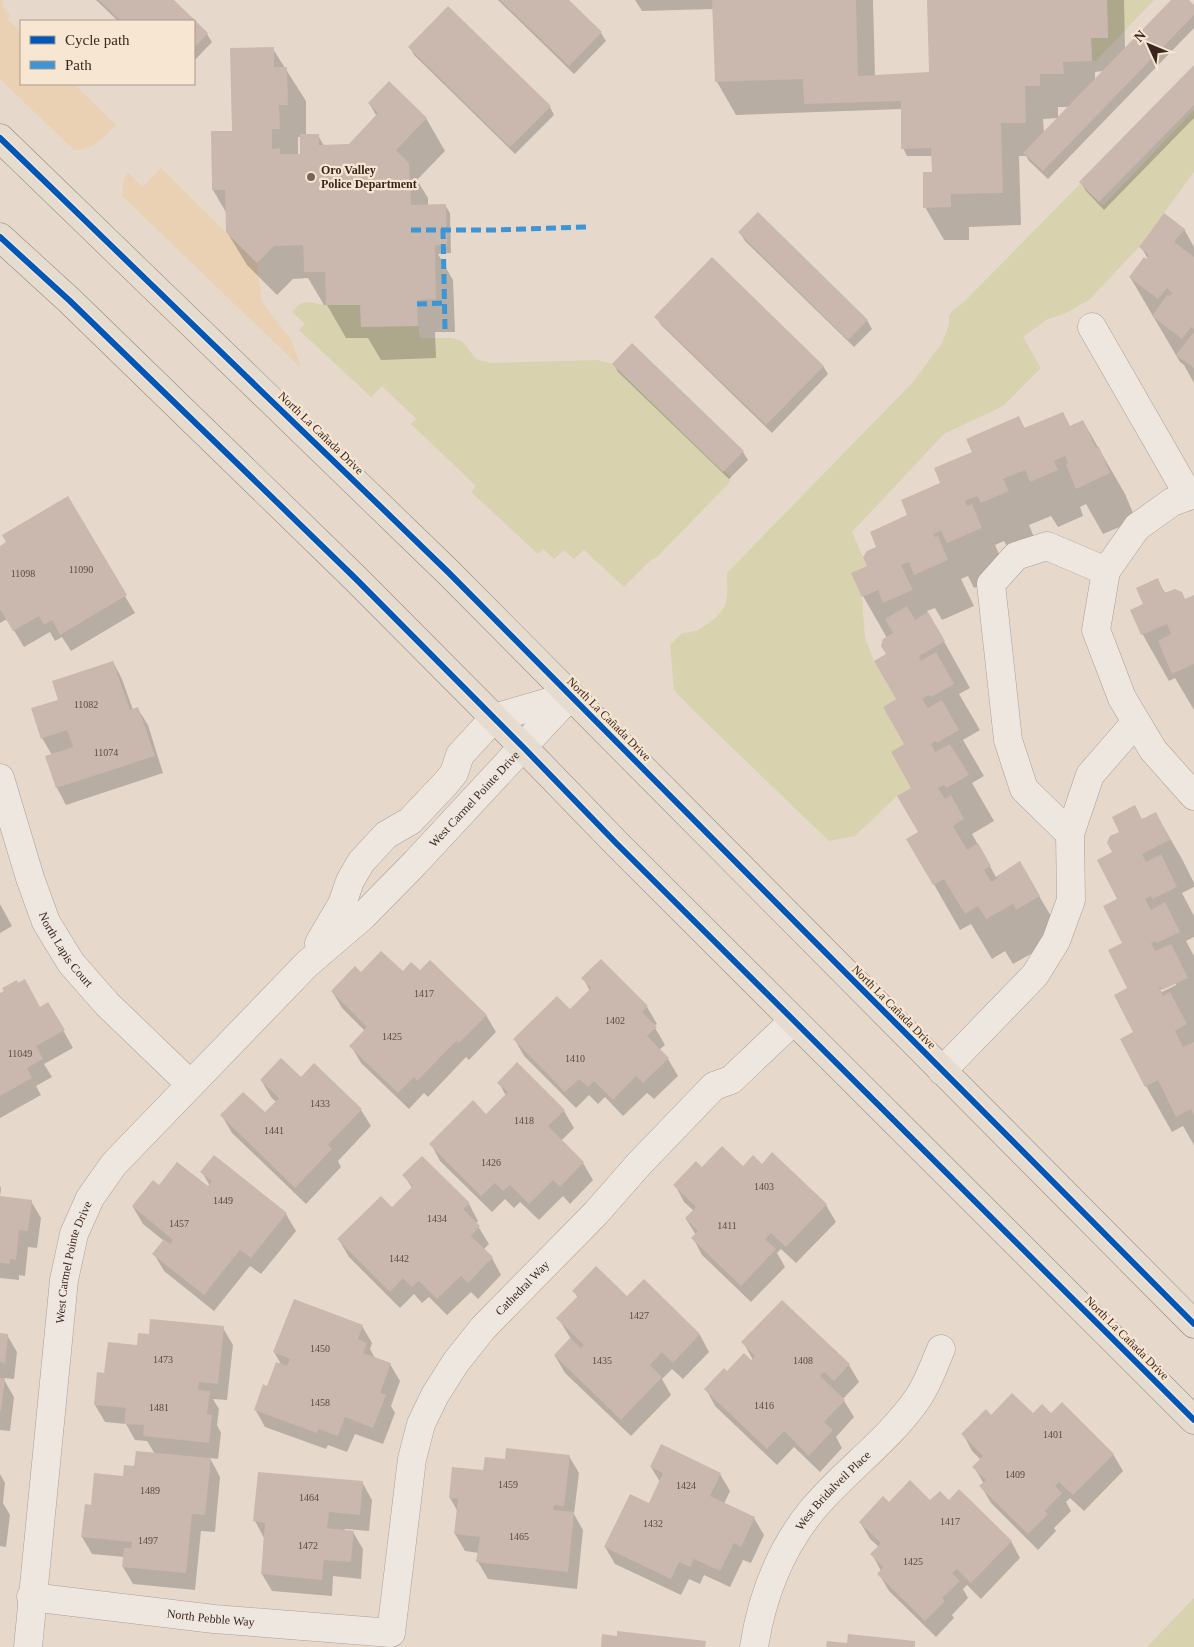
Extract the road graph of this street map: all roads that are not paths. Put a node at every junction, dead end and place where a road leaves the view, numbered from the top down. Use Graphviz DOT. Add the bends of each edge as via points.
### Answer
graph roads {
  1 [pos="0,138"];
  2 [pos="0,237"];
  3 [pos="1092,327"];
  4 [pos="1191,495"];
  5 [pos="1106,571"];
  6 [pos="570,696"];
  7 [pos="494,718"];
  8 [pos="1136,722"];
  9 [pos="524,748"];
  10 [pos="0,778"];
  11 [pos="1194,796"];
  12 [pos="1070,834"];
  13 [pos="307,964"];
  14 [pos="794,1022"];
  15 [pos="942,1071"];
  16 [pos="190,1084"];
  17 [pos="1194,1324"];
  18 [pos="941,1349"];
  19 [pos="1194,1420"];
  20 [pos="31,1598"];
  21 [pos="391,1632"];
  22 [pos="28,1647"];
  23 [pos="754,1647"];
  1 -- 6 [label="main road, North La Cañada Drive" via="442,566"];
  2 -- 7 [label="main road, North La Cañada Drive" via="320,544"];
  3 -- 4 [label="street"];
  4 -- 5 [label="street" via="1172,502 1137,527"];
  5 -- 8 [label="street" via="1096,630 1122,698"];
  5 -- 12 [label="street" via="1048,546 1016,556 991,584 1008,740 1024,789"];
  6 -- 7 [label="street"];
  6 -- 9 [label="street, West Carmel Pointe Drive"];
  6 -- 15 [label="main road, North La Cañada Drive"];
  7 -- 9 [label="main road, North La Cañada Drive"];
  7 -- 13 [label="street, West Carmel Pointe Drive" via="460,756 446,783 410,821 386,834 361,862 332,923"];
  8 -- 11 [label="street" via="1153,750"];
  8 -- 12 [label="street" via="1090,775"];
  9 -- 13 [label="street, West Carmel Pointe Drive" via="363,916"];
  9 -- 14 [label="main road, North La Cañada Drive"];
  10 -- 16 [label="street, North Lapis Court" via="46,922 71,963 107,1004"];
  12 -- 15 [label="street" via="1071,900 1056,941 1035,975"];
  13 -- 16 [label="street, West Carmel Pointe Drive"];
  14 -- 19 [label="main road, North La Cañada Drive"];
  14 -- 21 [label="street, Cathedral Way" via="731,1080 714,1086 483,1328 456,1362 435,1394 421,1424 412,1459"];
  15 -- 17 [label="main road, North La Cañada Drive"];
  16 -- 20 [label="street, West Carmel Pointe Drive" via="114,1164 90,1198 74,1234 64,1280"];
  18 -- 23 [label="street, West Bridalveil Place" via="918,1397 887,1436 814,1508 787,1547 771,1578"];
  20 -- 21 [label="street, North Pebble Way" via="214,1620"];
  20 -- 22 [label="street, West Carmel Pointe Drive"];
}
